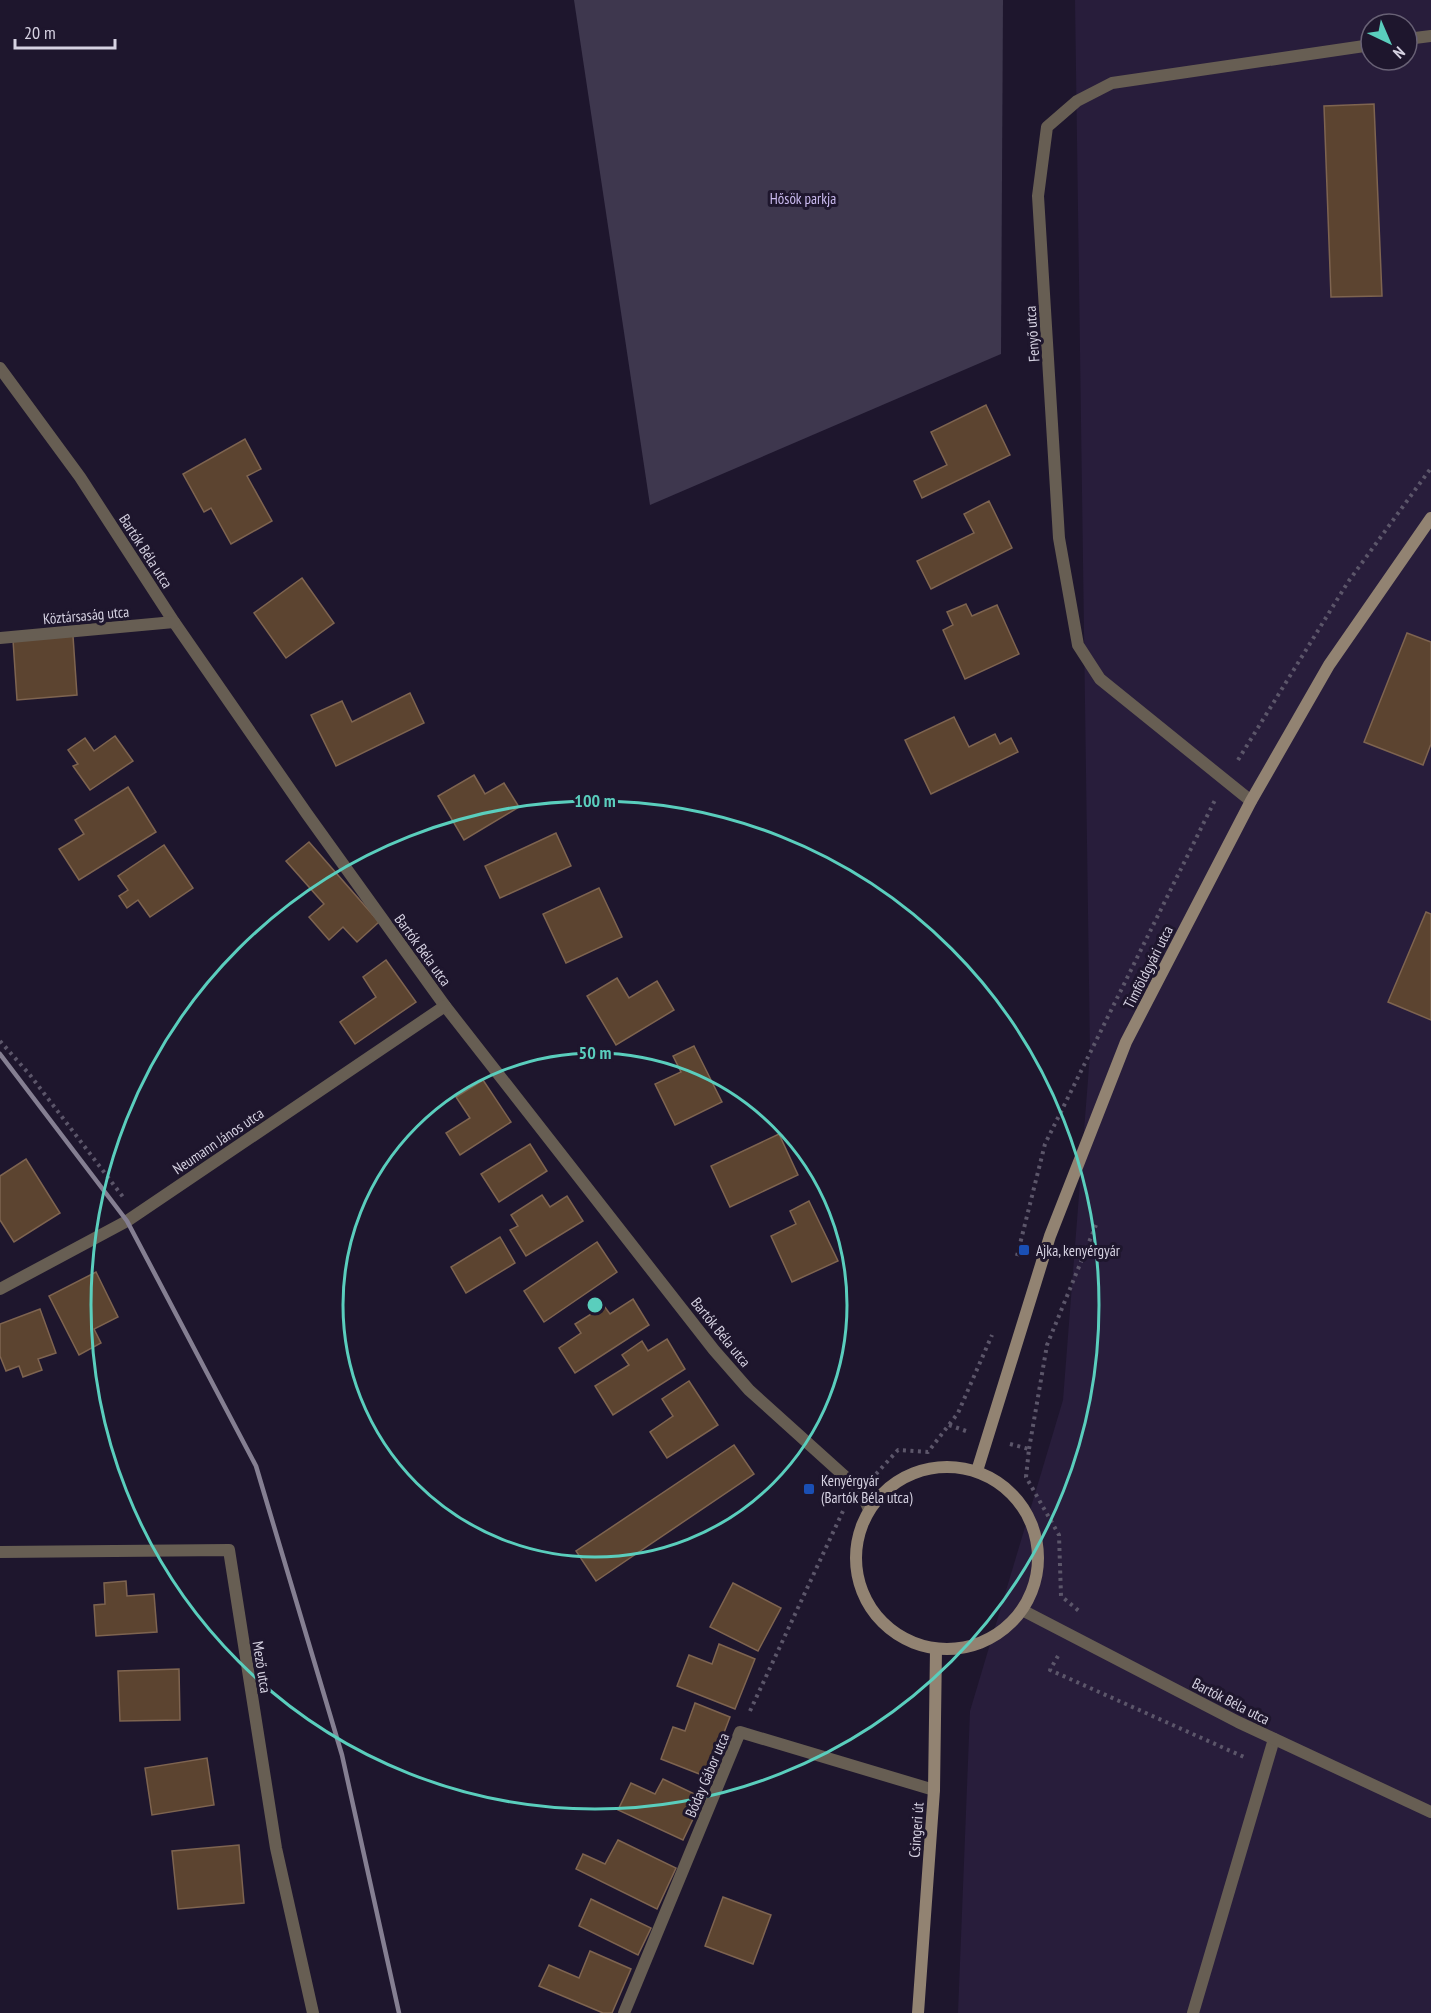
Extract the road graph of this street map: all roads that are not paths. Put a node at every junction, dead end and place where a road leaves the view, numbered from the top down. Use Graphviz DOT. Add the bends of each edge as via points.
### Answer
graph roads {
  1 [pos="1359,47"];
  2 [pos="0,368"];
  3 [pos="1431,518"];
  4 [pos="174,622"];
  5 [pos="0,638"];
  6 [pos="1251,801"];
  7 [pos="445,1006"];
  8 [pos="0,1289"];
  9 [pos="977,1471"];
  10 [pos="869,1510"];
  11 [pos="0,1551"];
  12 [pos="1022,1610"];
  13 [pos="936,1649"];
  14 [pos="1274,1739"];
  15 [pos="934,1790"];
  16 [pos="1431,1812"];
  17 [pos="313,2013"];
  18 [pos="624,2013"];
  19 [pos="918,2013"];
  20 [pos="1193,2013"];
  1 -- 6 [label="street, Fenyő utca" via="1112,83 1077,101 1047,127 1038,196 1040,231 1059,538 1078,645 1100,679"];
  2 -- 4 [label="street, Bartók Béla utca" via="80,477"];
  3 -- 6 [label="main road, Timföldgyári utca" via="1329,665"];
  4 -- 5 [label="street, Köztársaság utca"];
  4 -- 7 [label="street, Bartók Béla utca"];
  6 -- 9 [label="main road, Timföldgyári utca" via="1126,1042 1050,1236"];
  7 -- 8 [label="street, Neumann János utca" via="137,1214"];
  7 -- 10 [label="street, Bartók Béla utca" via="714,1350 749,1390 861,1491"];
  9 -- 10 [label="main road" via="928,1468 891,1486"];
  9 -- 12 [label="main road" via="1002,1484 1021,1504 1034,1529 1038,1557 1034,1584"];
  10 -- 13 [label="main road" via="859,1531 855,1553 864,1598 894,1632"];
  11 -- 17 [label="street, Mező utca" via="229,1550 276,1848"];
  12 -- 13 [label="main road" via="985,1641 961,1648"];
  12 -- 14 [label="street, Bartók Béla utca"];
  13 -- 15 [label="main road, Csingeri út"];
  14 -- 16 [label="street, Bartók Béla utca"];
  14 -- 20 [label="street"];
  15 -- 18 [label="street, Bóday Gábor utca" via="740,1732"];
  15 -- 19 [label="main road, Csingeri út"];
}
